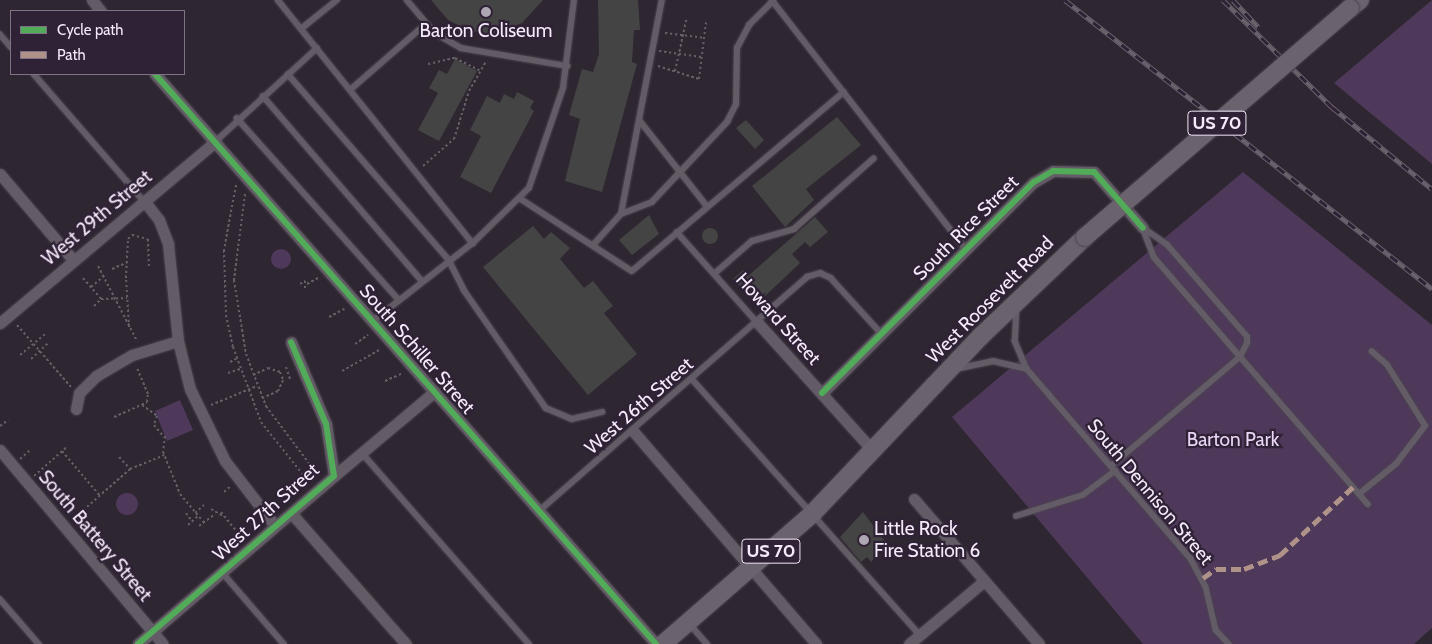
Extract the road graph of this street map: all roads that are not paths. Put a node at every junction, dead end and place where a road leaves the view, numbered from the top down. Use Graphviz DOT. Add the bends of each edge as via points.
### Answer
graph roads {
  1 [pos="278,0"];
  2 [pos="337,0"];
  3 [pos="407,0"];
  4 [pos="574,0"];
  5 [pos="662,0"];
  6 [pos="772,0"];
  7 [pos="1355,4"];
  8 [pos="426,24"];
  9 [pos="301,29"];
  10 [pos="0,34"];
  11 [pos="10,47"];
  12 [pos="317,48"];
  13 [pos="567,66"];
  14 [pos="288,74"];
  15 [pos="35,75"];
  16 [pos="156,75"];
  17 [pos="350,90"];
  18 [pos="844,92"];
  19 [pos="263,96"];
  20 [pos="238,118"];
  21 [pos="642,122"];
  22 [pos="216,141"];
  23 [pos="873,159"];
  24 [pos="680,172"];
  25 [pos="0,174"];
  26 [pos="521,199"];
  27 [pos="144,202"];
  28 [pos="707,206"];
  29 [pos="621,214"];
  30 [pos="1143,228"];
  31 [pos="677,232"];
  32 [pos="473,243"];
  33 [pos="594,244"];
  34 [pos="966,249"];
  35 [pos="449,260"];
  36 [pos="74,261"];
  37 [pos="714,274"];
  38 [pos="422,281"];
  39 [pos="1019,299"];
  40 [pos="399,300"];
  41 [pos="3,319"];
  42 [pos="757,322"];
  43 [pos="375,324"];
  44 [pos="882,334"];
  45 [pos="178,341"];
  46 [pos="291,342"];
  47 [pos="1372,352"];
  48 [pos="1240,358"];
  49 [pos="1028,369"];
  50 [pos="947,371"];
  51 [pos="693,380"];
  52 [pos="434,392"];
  53 [pos="822,393"];
  54 [pos="76,410"];
  55 [pos="602,412"];
  56 [pos="634,431"];
  57 [pos="0,450"];
  58 [pos="874,452"];
  59 [pos="362,453"];
  60 [pos="1113,469"];
  61 [pos="334,476"];
  62 [pos="1359,494"];
  63 [pos="914,499"];
  64 [pos="1368,504"];
  65 [pos="539,511"];
  66 [pos="813,513"];
  67 [pos="292,514"];
  68 [pos="1016,516"];
  69 [pos="275,526"];
  70 [pos="750,569"];
  71 [pos="222,572"];
  72 [pos="984,581"];
  73 [pos="0,599"];
  74 [pos="688,622"];
  75 [pos="152,631"];
  76 [pos="920,635"];
  77 [pos="39,644"];
  78 [pos="138,644"];
  79 [pos="163,644"];
  80 [pos="284,644"];
  81 [pos="406,644"];
  82 [pos="529,644"];
  83 [pos="656,644"];
  84 [pos="663,644"];
  85 [pos="707,644"];
  86 [pos="816,644"];
  87 [pos="909,644"];
  88 [pos="1039,644"];
  89 [pos="1229,644"];
  1 -- 9 [label="lane"];
  2 -- 9 [label="lane"];
  3 -- 8 [label="lane"];
  4 -- 13 [label="lane"];
  5 -- 21 [label="lane"];
  6 -- 18 [label="lane"];
  6 -- 24 [label="lane" via="750,25 736,48 732,115"];
  7 -- 39 [label="main road, West Roosevelt Road / US 70, bridge" via="1085,237"];
  8 -- 13 [label="lane" via="453,45"];
  8 -- 17 [label="lane"];
  9 -- 12 [label="lane"];
  10 -- 11 [label="lane"];
  12 -- 14 [label="lane"];
  12 -- 17 [label="lane"];
  13 -- 26 [label="lane" via="536,172"];
  14 -- 19 [label="lane"];
  14 -- 35 [label="lane"];
  15 -- 27 [label="lane"];
  16 -- 22 [label="street, South Schiller Street"];
  17 -- 32 [label="lane"];
  18 -- 28 [label="lane"];
  18 -- 34 [label="lane"];
  19 -- 20 [label="lane"];
  19 -- 38 [label="lane"];
  20 -- 22 [label="lane"];
  20 -- 40 [label="lane"];
  21 -- 24 [label="lane"];
  21 -- 29 [label="lane"];
  22 -- 27 [label="street, West 29th Street"];
  22 -- 43 [label="street, South Schiller Street"];
  23 -- 37 [label="lane" via="794,229 752,241"];
  24 -- 28 [label="lane"];
  24 -- 29 [label="lane" via="652,202"];
  25 -- 36 [label="street"];
  26 -- 32 [label="lane"];
  26 -- 33 [label="lane"];
  27 -- 36 [label="street, West 29th Street"];
  27 -- 45 [label="street" via="159,220 168,244"];
  28 -- 31 [label="lane"];
  29 -- 33 [label="lane"];
  30 -- 34 [label="street, South Rice Street" via="1094,172 1053,171 1034,182"];
  30 -- 48 [label="lane, South Rice Street" via="1154,257"];
  30 -- 48 [label="lane, South Rice Street" via="1167,245 1247,337"];
  31 -- 33 [label="lane" via="632,271"];
  31 -- 37 [label="lane, Howard Street"];
  32 -- 35 [label="lane"];
  34 -- 44 [label="street, South Rice Street"];
  35 -- 38 [label="lane"];
  35 -- 55 [label="lane" via="464,290 546,408 572,419"];
  36 -- 41 [label="street, West 29th Street"];
  37 -- 42 [label="lane, Howard Street"];
  38 -- 40 [label="lane"];
  39 -- 49 [label="lane, South Dennison Street" via="1015,341"];
  39 -- 50 [label="main road, West Roosevelt Road / US 70"];
  40 -- 43 [label="lane"];
  42 -- 44 [label="lane, West 26th Street" via="808,277 820,274 831,278"];
  42 -- 51 [label="lane, West 26th Street"];
  42 -- 53 [label="street, Howard Street"];
  43 -- 52 [label="street, South Schiller Street"];
  44 -- 53 [label="street, South Rice Street"];
  45 -- 54 [label="street" via="132,355 87,383"];
  45 -- 69 [label="street" via="190,388 211,436 238,479"];
  46 -- 61 [label="street, West 27th Street" via="326,424"];
  47 -- 62 [label="lane" via="1387,365 1425,426 1396,464"];
  48 -- 60 [label="lane"];
  48 -- 62 [label="lane, South Rice Street"];
  49 -- 50 [label="lane" via="993,361"];
  49 -- 60 [label="lane, South Dennison Street"];
  50 -- 58 [label="main road, West Roosevelt Road / US 70"];
  51 -- 56 [label="lane, West 26th Street"];
  51 -- 66 [label="lane"];
  52 -- 59 [label="street, West 27th Street"];
  52 -- 65 [label="street, South Schiller Street"];
  53 -- 58 [label="street, Howard Street"];
  56 -- 65 [label="lane, West 26th Street"];
  56 -- 70 [label="street"];
  57 -- 75 [label="street, South Battery Street"];
  58 -- 66 [label="main road, West Roosevelt Road / US 70"];
  59 -- 61 [label="street, West 27th Street"];
  59 -- 82 [label="lane"];
  60 -- 68 [label="lane" via="1083,495"];
  60 -- 89 [label="lane, South Dennison Street" via="1198,569 1212,620"];
  61 -- 67 [label="street, West 27th Street"];
  62 -- 64 [label="lane, South Rice Street"];
  63 -- 72 [label="street"];
  65 -- 83 [label="street, South Schiller Street"];
  66 -- 70 [label="main road, West Roosevelt Road / US 70"];
  66 -- 76 [label="lane"];
  67 -- 69 [label="street, West 27th Street"];
  67 -- 81 [label="street"];
  69 -- 71 [label="street, West 27th Street"];
  70 -- 74 [label="main road, West Roosevelt Road / US 70"];
  70 -- 86 [label="street"];
  71 -- 75 [label="street, West 27th Street"];
  71 -- 80 [label="lane"];
  72 -- 76 [label="street"];
  72 -- 88 [label="street"];
  73 -- 77 [label="lane"];
  74 -- 84 [label="main road, West Roosevelt Road / US 70"];
  74 -- 85 [label="lane"];
  75 -- 78 [label="street, West 27th Street"];
  75 -- 79 [label="street, South Battery Street"];
  76 -- 87 [label="street"];
}
